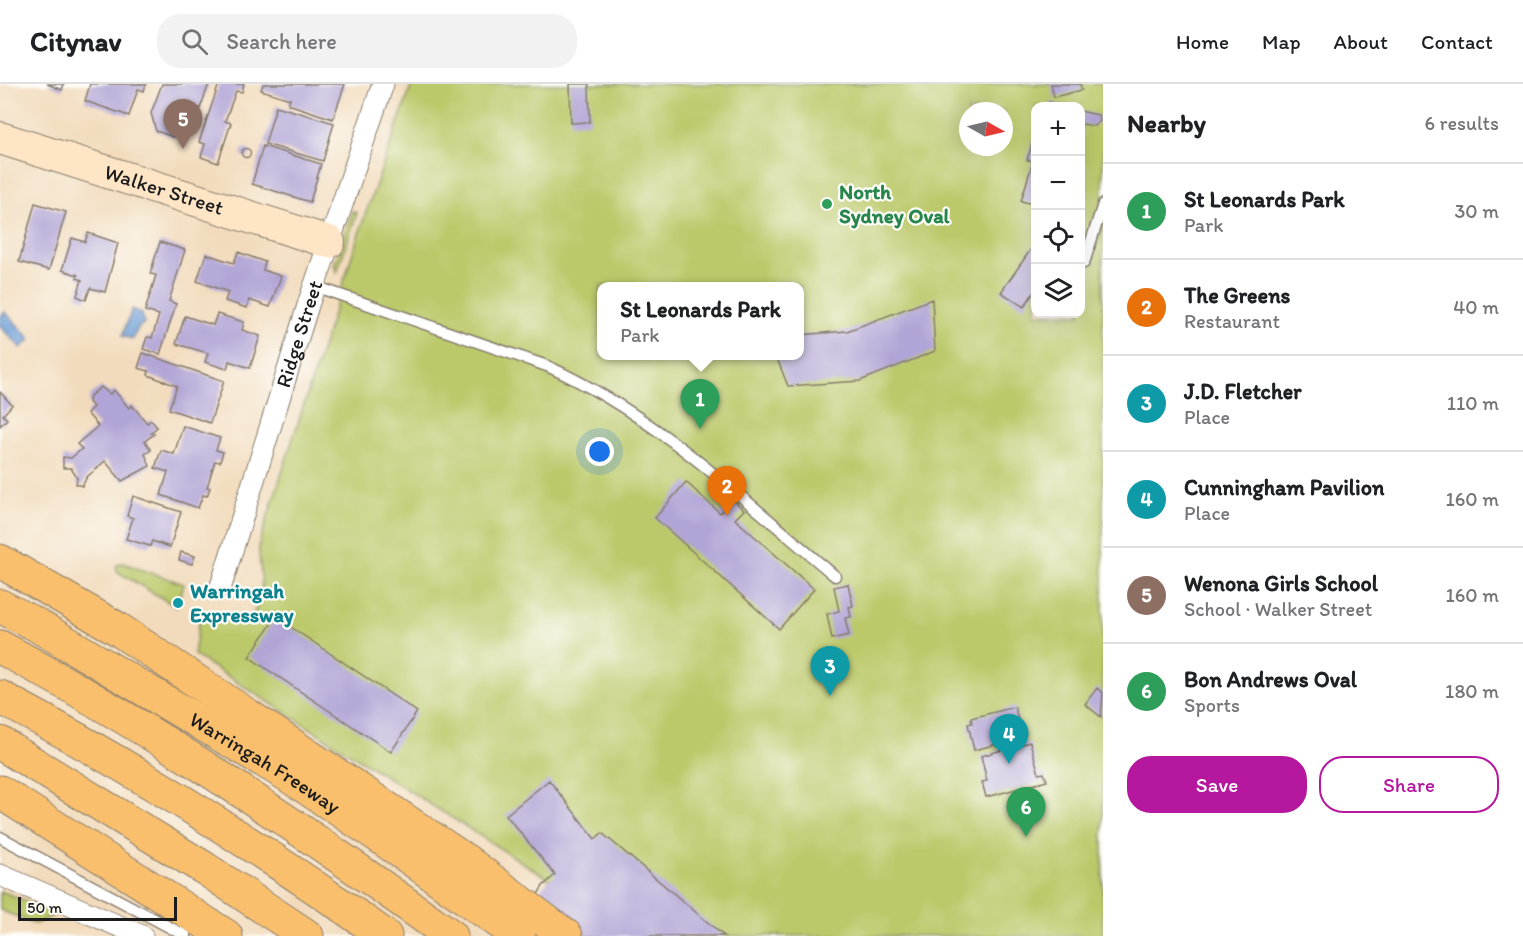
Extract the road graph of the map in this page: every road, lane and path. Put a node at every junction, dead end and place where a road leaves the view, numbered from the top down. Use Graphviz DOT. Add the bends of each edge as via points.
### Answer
graph roads {
  1 [pos="383,84"];
  2 [pos="0,138"];
  3 [pos="1103,204"];
  4 [pos="329,242"];
  5 [pos="1085,260"];
  6 [pos="314,286"];
  7 [pos="0,561"];
  8 [pos="835,576"];
  9 [pos="221,586"];
  10 [pos="0,606"];
  11 [pos="0,647"];
  12 [pos="0,667"];
  13 [pos="0,697"];
  14 [pos="0,743"];
  15 [pos="0,792"];
  16 [pos="0,837"];
  17 [pos="0,875"];
  18 [pos="314,885"];
  19 [pos="142,936"];
  20 [pos="186,936"];
  21 [pos="226,936"];
  22 [pos="307,936"];
  23 [pos="350,936"];
  24 [pos="385,936"];
  25 [pos="418,936"];
  26 [pos="451,936"];
  27 [pos="519,936"];
  28 [pos="566,936"];
  1 -- 4 [label="street, Ridge Street"];
  2 -- 4 [label="street, Walker Street"];
  3 -- 5 [label="lane"];
  4 -- 6 [label="street, Ridge Street"];
  6 -- 8 [label="lane" via="575,378 667,435"];
  6 -- 9 [label="street, Ridge Street"];
  7 -- 28 [label="highway" via="118,629 466,861"];
  10 -- 27 [label="highway, Warringah Freeway" via="276,768"];
  11 -- 26 [label="highway, Warringah Freeway" via="59,678 189,758 355,866"];
  12 -- 25 [label="highway" via="234,809"];
  13 -- 18 [label="highway" via="192,806"];
  14 -- 22 [label="highway"];
  15 -- 21 [label="highway"];
  16 -- 20 [label="lane"];
  17 -- 19 [label="street"];
  18 -- 23 [label="highway" via="314,906"];
  18 -- 24 [label="highway"];
}
